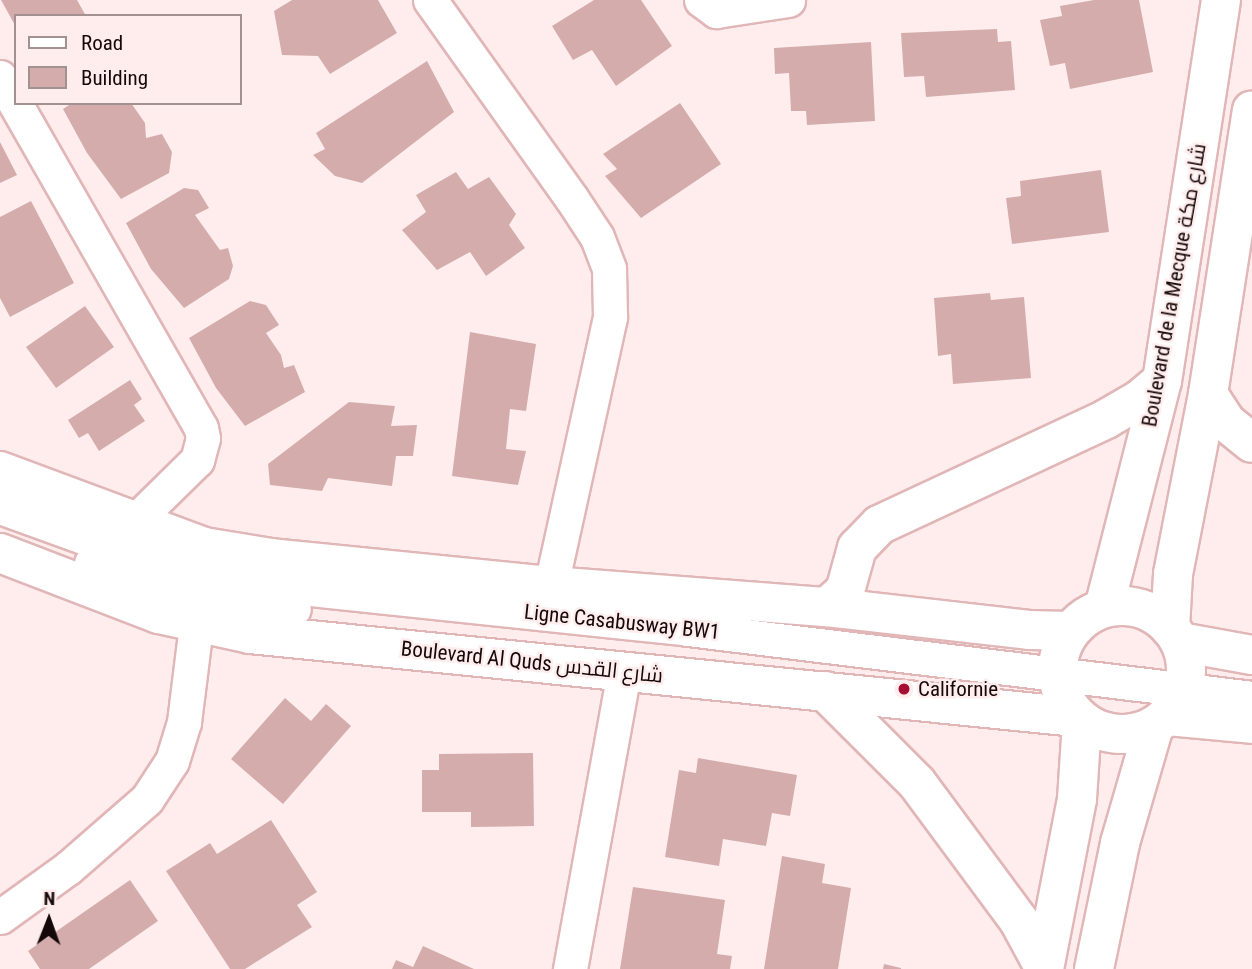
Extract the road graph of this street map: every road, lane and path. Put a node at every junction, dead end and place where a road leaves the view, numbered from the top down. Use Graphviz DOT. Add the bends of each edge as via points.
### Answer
graph roads {
  1 [pos="430,0"];
  2 [pos="701,0"];
  3 [pos="788,0"];
  4 [pos="1221,0"];
  5 [pos="0,77"];
  6 [pos="14,101"];
  7 [pos="16,105"];
  8 [pos="1252,110"];
  9 [pos="1162,382"];
  10 [pos="1208,394"];
  11 [pos="1252,443"];
  12 [pos="0,471"];
  13 [pos="0,507"];
  14 [pos="135,521"];
  15 [pos="0,530"];
  16 [pos="0,554"];
  17 [pos="551,586"];
  18 [pos="827,607"];
  19 [pos="1104,608"];
  20 [pos="196,625"];
  21 [pos="1070,631"];
  22 [pos="1175,635"];
  23 [pos="1252,655"];
  24 [pos="624,671"];
  25 [pos="825,691"];
  26 [pos="1252,698"];
  27 [pos="1069,702"];
  28 [pos="1170,710"];
  29 [pos="1252,713"];
  30 [pos="1252,724"];
  31 [pos="0,917"];
  32 [pos="1044,968"];
  33 [pos="570,969"];
  34 [pos="1094,969"];
  1 -- 17 [label="street" via="572,199 597,237 609,269 610,317"];
  2 -- 3 [label="street" via="716,11"];
  4 -- 9 [label="main road, Boulevard de la Mecque شارع مكة"];
  5 -- 6 [label="street"];
  7 -- 14 [label="street" via="201,428 197,460"];
  8 -- 10 [label="main road"];
  9 -- 18 [label="main road" via="1106,419 879,525 857,548 845,591"];
  9 -- 19 [label="main road, Boulevard de la Mecque شارع مكة"];
  10 -- 11 [label="main road" via="1226,422"];
  10 -- 22 [label="main road" via="1172,574"];
  12 -- 14 [label="main road"];
  13 -- 27 [label="street, Ligne Casabusway BW1" via="127,553 263,584 688,629"];
  14 -- 17 [label="main road" via="204,547 271,558"];
  15 -- 27 [label="street, Ligne Casabusway BW1" via="147,583 248,604 697,647 974,680"];
  16 -- 20 [label="main road, Boulevard Al Quds شارع القدس"];
  17 -- 18 [label="main road"];
  18 -- 21 [label="main road" via="983,626"];
  19 -- 21 [label="main road"];
  19 -- 22 [label="main road" via="1130,606 1147,611"];
  20 -- 24 [label="main road, Boulevard Al Quds شارع القدس"];
  20 -- 31 [label="street" via="184,722 172,761 148,799 68,868"];
  21 -- 27 [label="main road" via="1063,644"];
  22 -- 23 [label="main road"];
  22 -- 28 [label="main road" via="1186,663"];
  24 -- 25 [label="main road, Boulevard Al Quds شارع القدس"];
  24 -- 33 [label="street"];
  25 -- 27 [label="main road, Boulevard Al Quds شارع القدس"];
  25 -- 32 [label="main road" via="917,783 1019,921"];
  26 -- 28 [label="street, Ligne Casabusway BW1"];
  27 -- 28 [label="street, Ligne Casabusway BW1"];
  27 -- 28 [label="main road, Boulevard Al Quds شارع القدس" via="1110,734 1125,735"];
  27 -- 32 [label="main road" via="1077,799"];
  28 -- 29 [label="street, Ligne Casabusway BW1"];
  28 -- 30 [label="main road"];
  28 -- 34 [label="main road" via="1120,843"];
}
